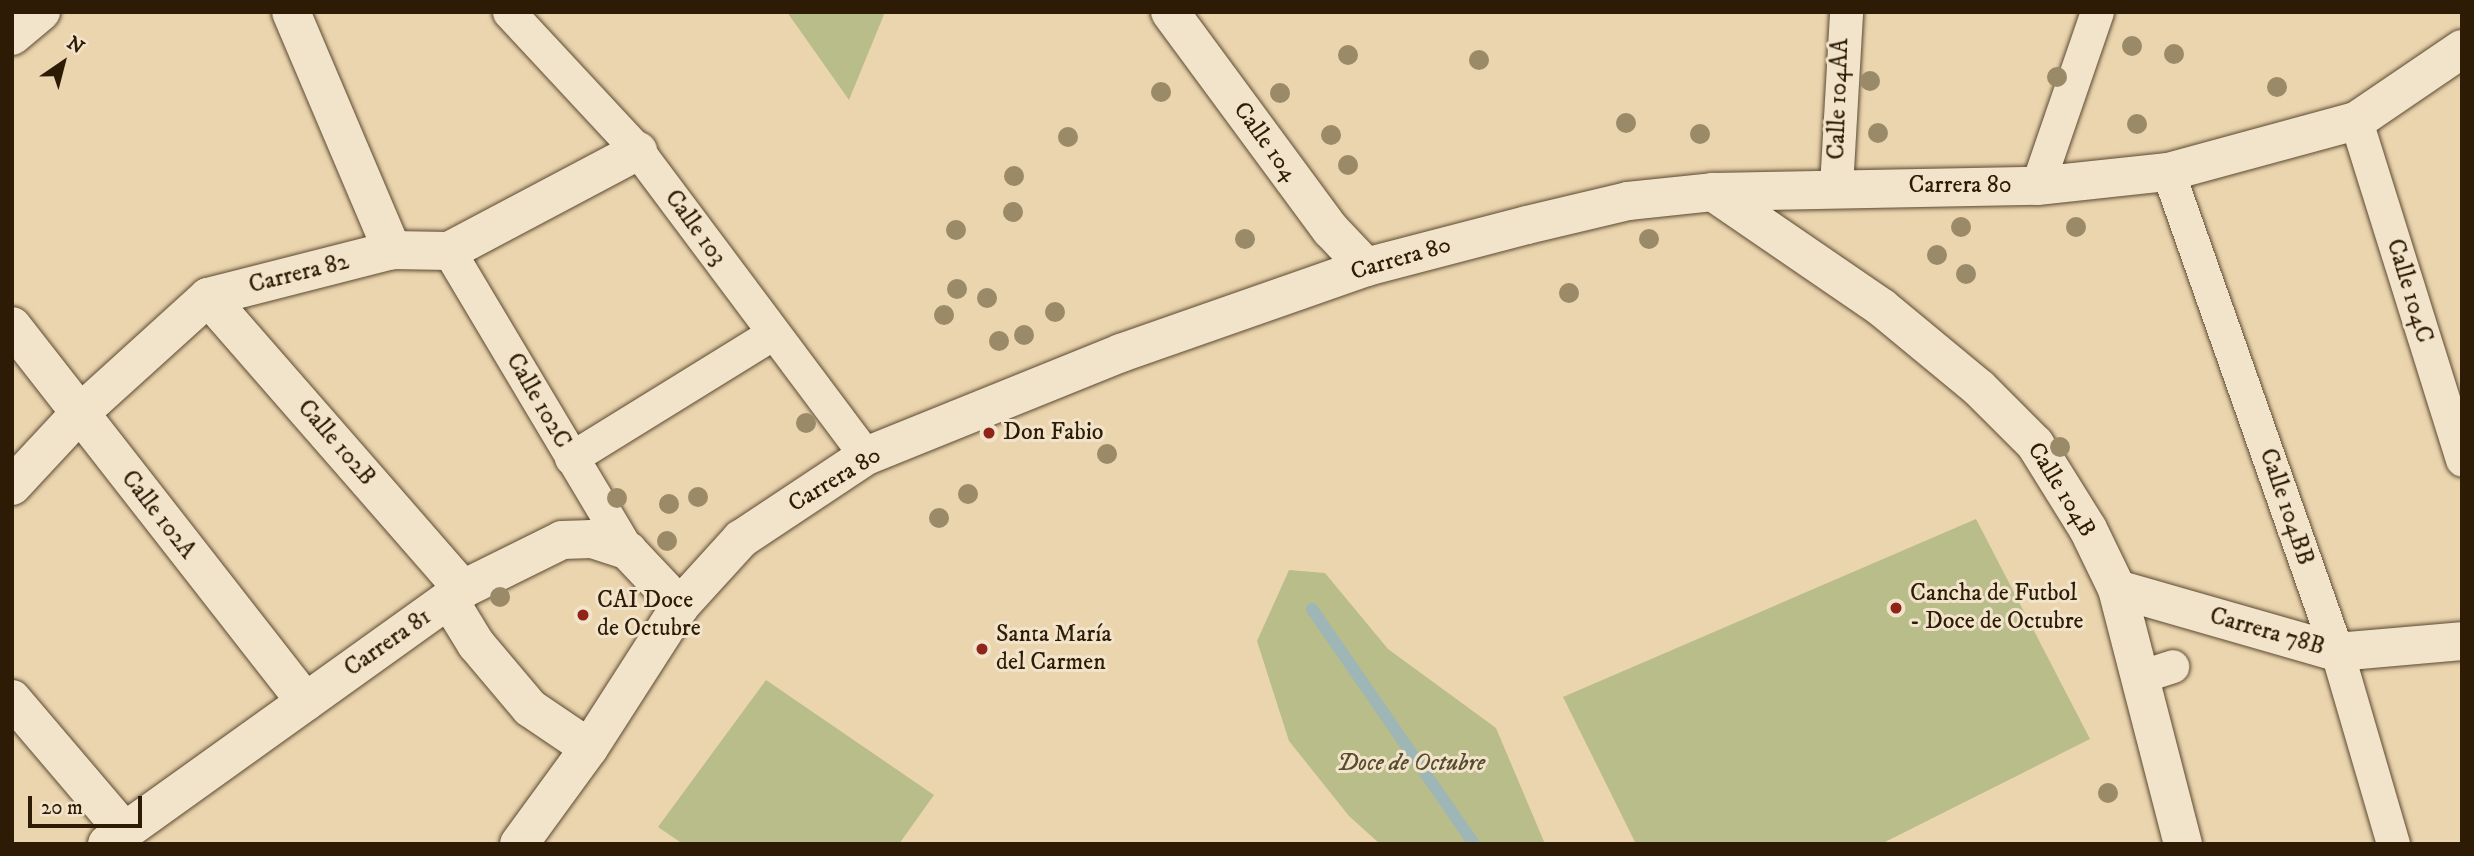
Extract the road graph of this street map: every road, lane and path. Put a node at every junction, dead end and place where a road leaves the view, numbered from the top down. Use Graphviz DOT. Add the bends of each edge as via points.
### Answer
graph roads {
  1 [pos="41,12"];
  2 [pos="291,12"];
  3 [pos="509,12"];
  4 [pos="1846,12"];
  5 [pos="2097,12"];
  6 [pos="1181,16"];
  7 [pos="12,36"];
  8 [pos="2462,49"];
  9 [pos="2356,121"];
  10 [pos="638,151"];
  11 [pos="2168,172"];
  12 [pos="2037,186"];
  13 [pos="1836,187"];
  14 [pos="1713,192"];
  15 [pos="392,250"];
  16 [pos="449,251"];
  17 [pos="1366,267"];
  18 [pos="208,297"];
  19 [pos="12,326"];
  20 [pos="772,334"];
  21 [pos="79,414"];
  22 [pos="866,456"];
  23 [pos="571,458"];
  24 [pos="2462,460"];
  25 [pos="12,486"];
  26 [pos="628,551"];
  27 [pos="2117,589"];
  28 [pos="456,594"];
  29 [pos="680,606"];
  30 [pos="2462,641"];
  31 [pos="2337,652"];
  32 [pos="12,698"];
  33 [pos="306,702"];
  34 [pos="589,748"];
  35 [pos="116,838"];
  36 [pos="519,844"];
  37 [pos="2183,844"];
  38 [pos="2393,844"];
  1 -- 7 [label="street"];
  2 -- 15 [label="street"];
  3 -- 10 [label="street, Calle 103"];
  4 -- 13 [label="street, Calle 104AA"];
  5 -- 12 [label="street"];
  6 -- 17 [label="street, Calle 104" via="1331,230"];
  8 -- 9 [label="street, Carrera 80"];
  9 -- 11 [label="street, Carrera 80"];
  9 -- 24 [label="street, Calle 104C"];
  10 -- 16 [label="street, Carrera 82"];
  10 -- 20 [label="street, Calle 103"];
  11 -- 12 [label="street, Carrera 80"];
  11 -- 31 [label="street, Calle 104BB"];
  12 -- 13 [label="street, Carrera 80"];
  13 -- 14 [label="street, Carrera 80"];
  14 -- 17 [label="street, Carrera 80" via="1628,201"];
  14 -- 27 [label="street, Calle 104B" via="1881,307 1979,388 2035,444 2088,529"];
  15 -- 16 [label="street, Carrera 82"];
  15 -- 18 [label="street, Carrera 82"];
  16 -- 23 [label="street, Calle 102C"];
  17 -- 22 [label="street, Carrera 80" via="1121,353"];
  18 -- 21 [label="street, Carrera 82"];
  18 -- 28 [label="street, Calle 102B"];
  19 -- 21 [label="street, Calle 102A"];
  20 -- 22 [label="street, Calle 103"];
  20 -- 23 [label="street"];
  21 -- 25 [label="street, Carrera 82"];
  21 -- 33 [label="street, Calle 102A"];
  22 -- 29 [label="street, Carrera 80" via="741,539"];
  23 -- 26 [label="street, Calle 102C"];
  26 -- 28 [label="street, Carrera 81" via="592,539 562,540"];
  26 -- 29 [label="street, Carrera 81"];
  27 -- 31 [label="street, Carrera 78B"];
  27 -- 37 [label="street, Calle 104B" via="2156,672"];
  28 -- 33 [label="street, Carrera 81"];
  28 -- 34 [label="street, Calle 102B" via="476,644 530,708"];
  29 -- 34 [label="street, Carrera 80"];
  30 -- 31 [label="street, Carrera 78B"];
  31 -- 38 [label="street, Calle 104BB"];
  32 -- 35 [label="street"];
  33 -- 35 [label="street, Carrera 81"];
  34 -- 36 [label="street, Carrera 80"];
}
